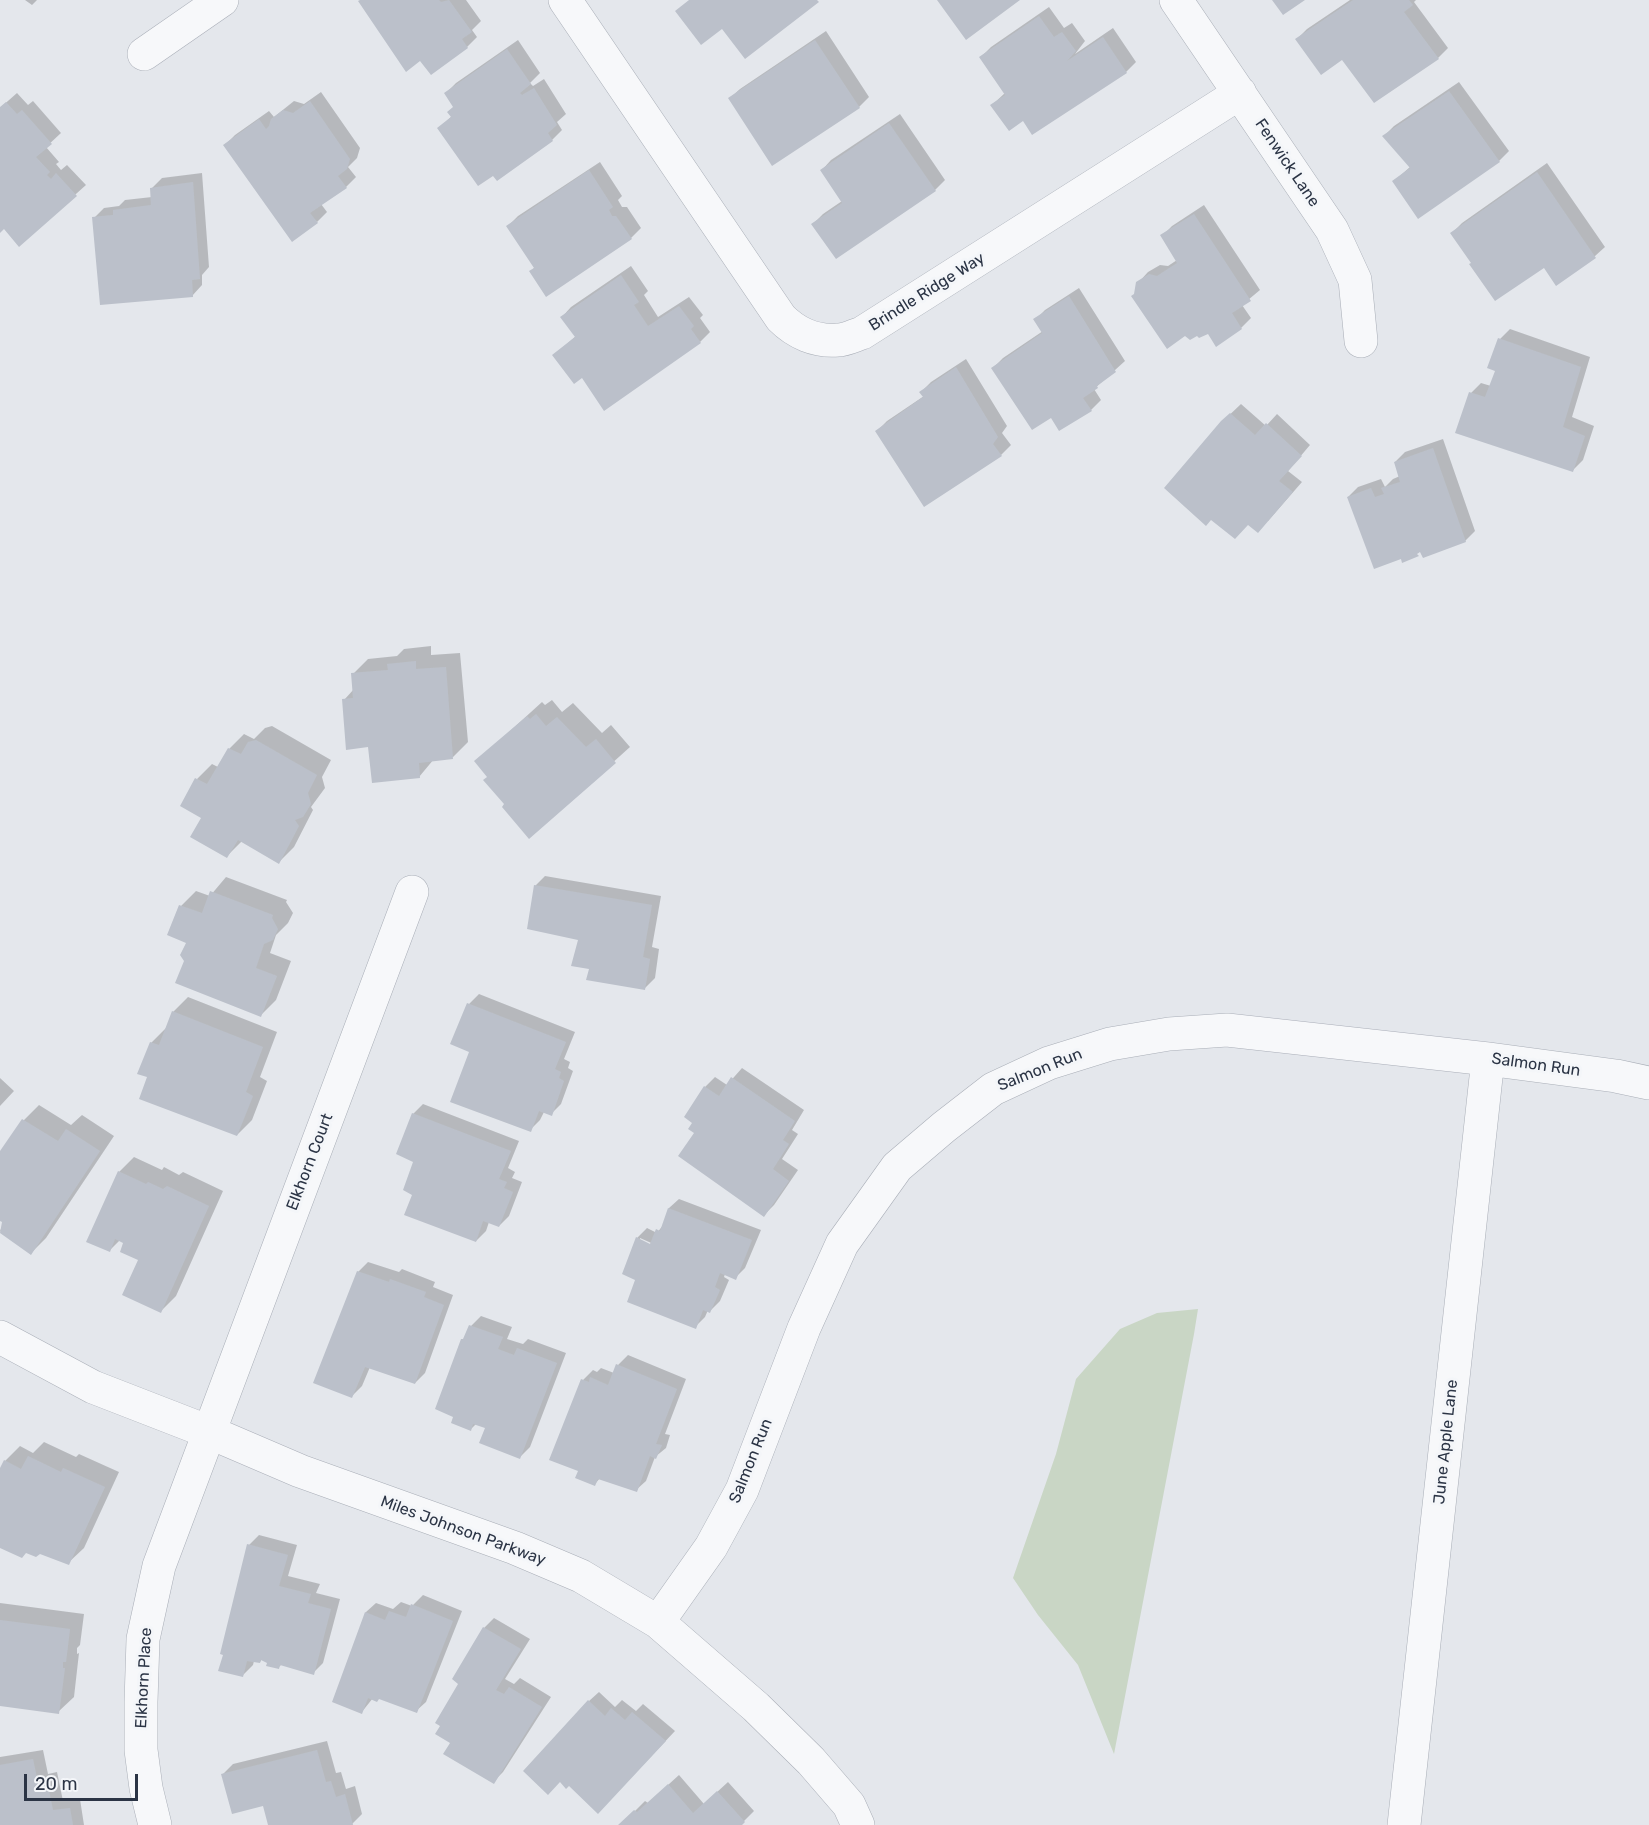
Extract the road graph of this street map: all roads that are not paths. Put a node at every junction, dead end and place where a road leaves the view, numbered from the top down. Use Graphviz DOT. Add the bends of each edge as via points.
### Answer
graph roads {
  1 [pos="222,0"];
  2 [pos="565,0"];
  3 [pos="1176,0"];
  4 [pos="144,54"];
  5 [pos="1240,93"];
  6 [pos="1361,341"];
  7 [pos="412,892"];
  8 [pos="1488,1059"];
  9 [pos="1649,1083"];
  10 [pos="0,1337"];
  11 [pos="209,1432"];
  12 [pos="658,1622"];
  13 [pos="155,1825"];
  14 [pos="858,1825"];
  15 [pos="1404,1825"];
  1 -- 4 [label="street"];
  2 -- 5 [label="street, Brindle Ridge Way" via="781,318 792,330 820,338 839,340 862,333"];
  3 -- 5 [label="street, Fenwick Lane"];
  5 -- 6 [label="street, Fenwick Lane" via="1332,230 1355,280"];
  7 -- 11 [label="street, Elkhorn Court"];
  8 -- 9 [label="street, Salmon Run"];
  8 -- 12 [label="street, Salmon Run" via="1227,1030 1110,1044 1049,1063 993,1089 897,1167 842,1244 804,1328 742,1490 711,1547"];
  8 -- 15 [label="street, June Apple Lane"];
  10 -- 11 [label="street, Miles Johnson Parkway" via="93,1387"];
  11 -- 12 [label="street, Miles Johnson Parkway" via="300,1471 515,1548 581,1576"];
  11 -- 13 [label="street, Elkhorn Place" via="159,1566 143,1639 141,1750"];
  12 -- 14 [label="street, Miles Johnson Parkway" via="811,1761 849,1805"];
}
